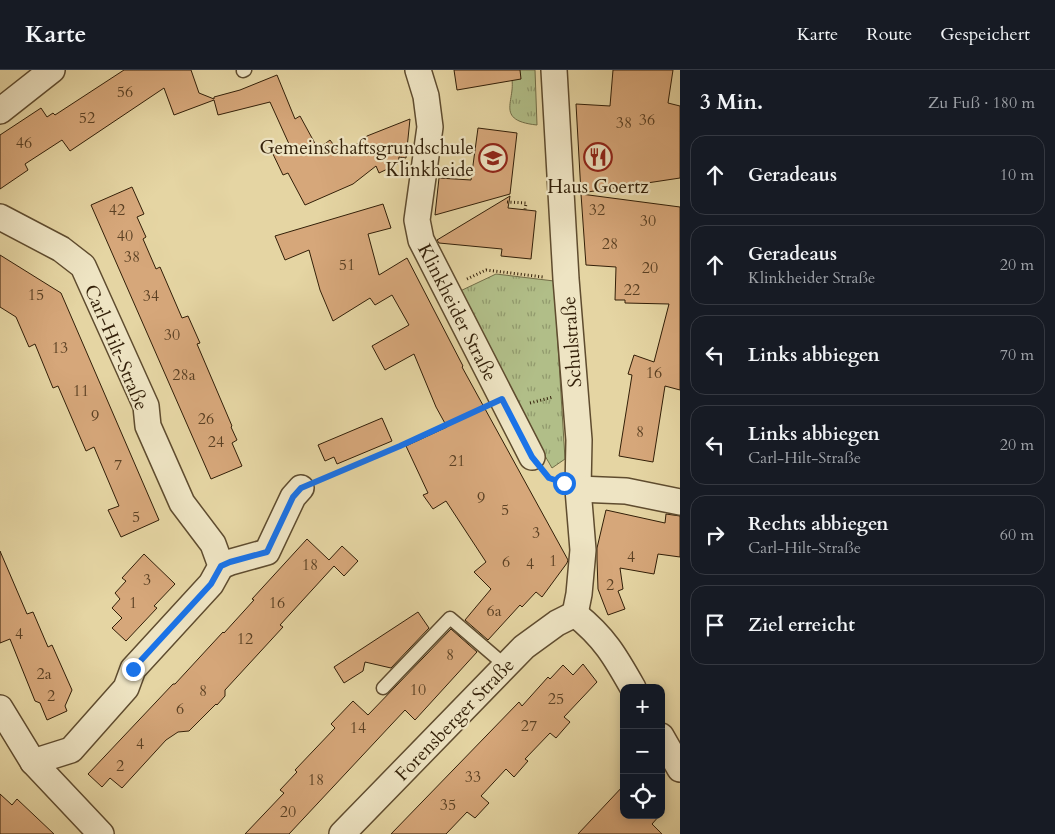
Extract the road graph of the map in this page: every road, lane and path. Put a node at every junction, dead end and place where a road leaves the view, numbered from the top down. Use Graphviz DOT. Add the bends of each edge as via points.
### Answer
graph roads {
  1 [pos="52,70"];
  2 [pos="418,70"];
  3 [pos="554,70"];
  4 [pos="0,111"];
  5 [pos="507,202"];
  6 [pos="524,210"];
  7 [pos="0,217"];
  8 [pos="566,279"];
  9 [pos="445,288"];
  10 [pos="575,392"];
  11 [pos="505,404"];
  12 [pos="532,457"];
  13 [pos="301,488"];
  14 [pos="578,489"];
  15 [pos="680,502"];
  16 [pos="221,566"];
  17 [pos="575,614"];
  18 [pos="506,666"];
  19 [pos="631,684"];
  20 [pos="383,688"];
  21 [pos="0,708"];
  22 [pos="665,743"];
  23 [pos="33,762"];
  24 [pos="680,769"];
  25 [pos="101,834"];
  26 [pos="342,834"];
  1 -- 4 [label="street"];
  2 -- 9 [label="street, Klinkheider Straße" via="430,127 417,220 421,240"];
  3 -- 8 [label="street, Schulstraße"];
  5 -- 6 [label="path" via="526,203"];
  7 -- 16 [label="street, Carl-Hilt-Straße" via="61,249 83,266 146,406 148,426 182,502 214,544"];
  8 -- 9 [label="path" via="486,270"];
  8 -- 10 [label="street, Schulstraße"];
  9 -- 11 [label="street, Klinkheider Straße"];
  10 -- 11 [label="path"];
  10 -- 14 [label="street, Schulstraße" via="579,440"];
  11 -- 12 [label="street, Klinkheider Straße"];
  11 -- 13 [label="path"];
  12 -- 14 [label="path" via="549,478"];
  13 -- 16 [label="street" via="293,497 267,552"];
  14 -- 15 [label="street" via="626,492"];
  14 -- 17 [label="street, Schulstraße" via="583,550"];
  16 -- 23 [label="street" via="211,584 133,669 126,688 71,750"];
  17 -- 18 [label="street, Forensberger Straße" via="537,637"];
  17 -- 19 [label="street" via="608,646"];
  18 -- 20 [label="lane" via="450,618"];
  18 -- 26 [label="street, Forensberger Straße"];
  21 -- 23 [label="street"];
  22 -- 24 [label="street"];
  23 -- 25 [label="street"];
}
